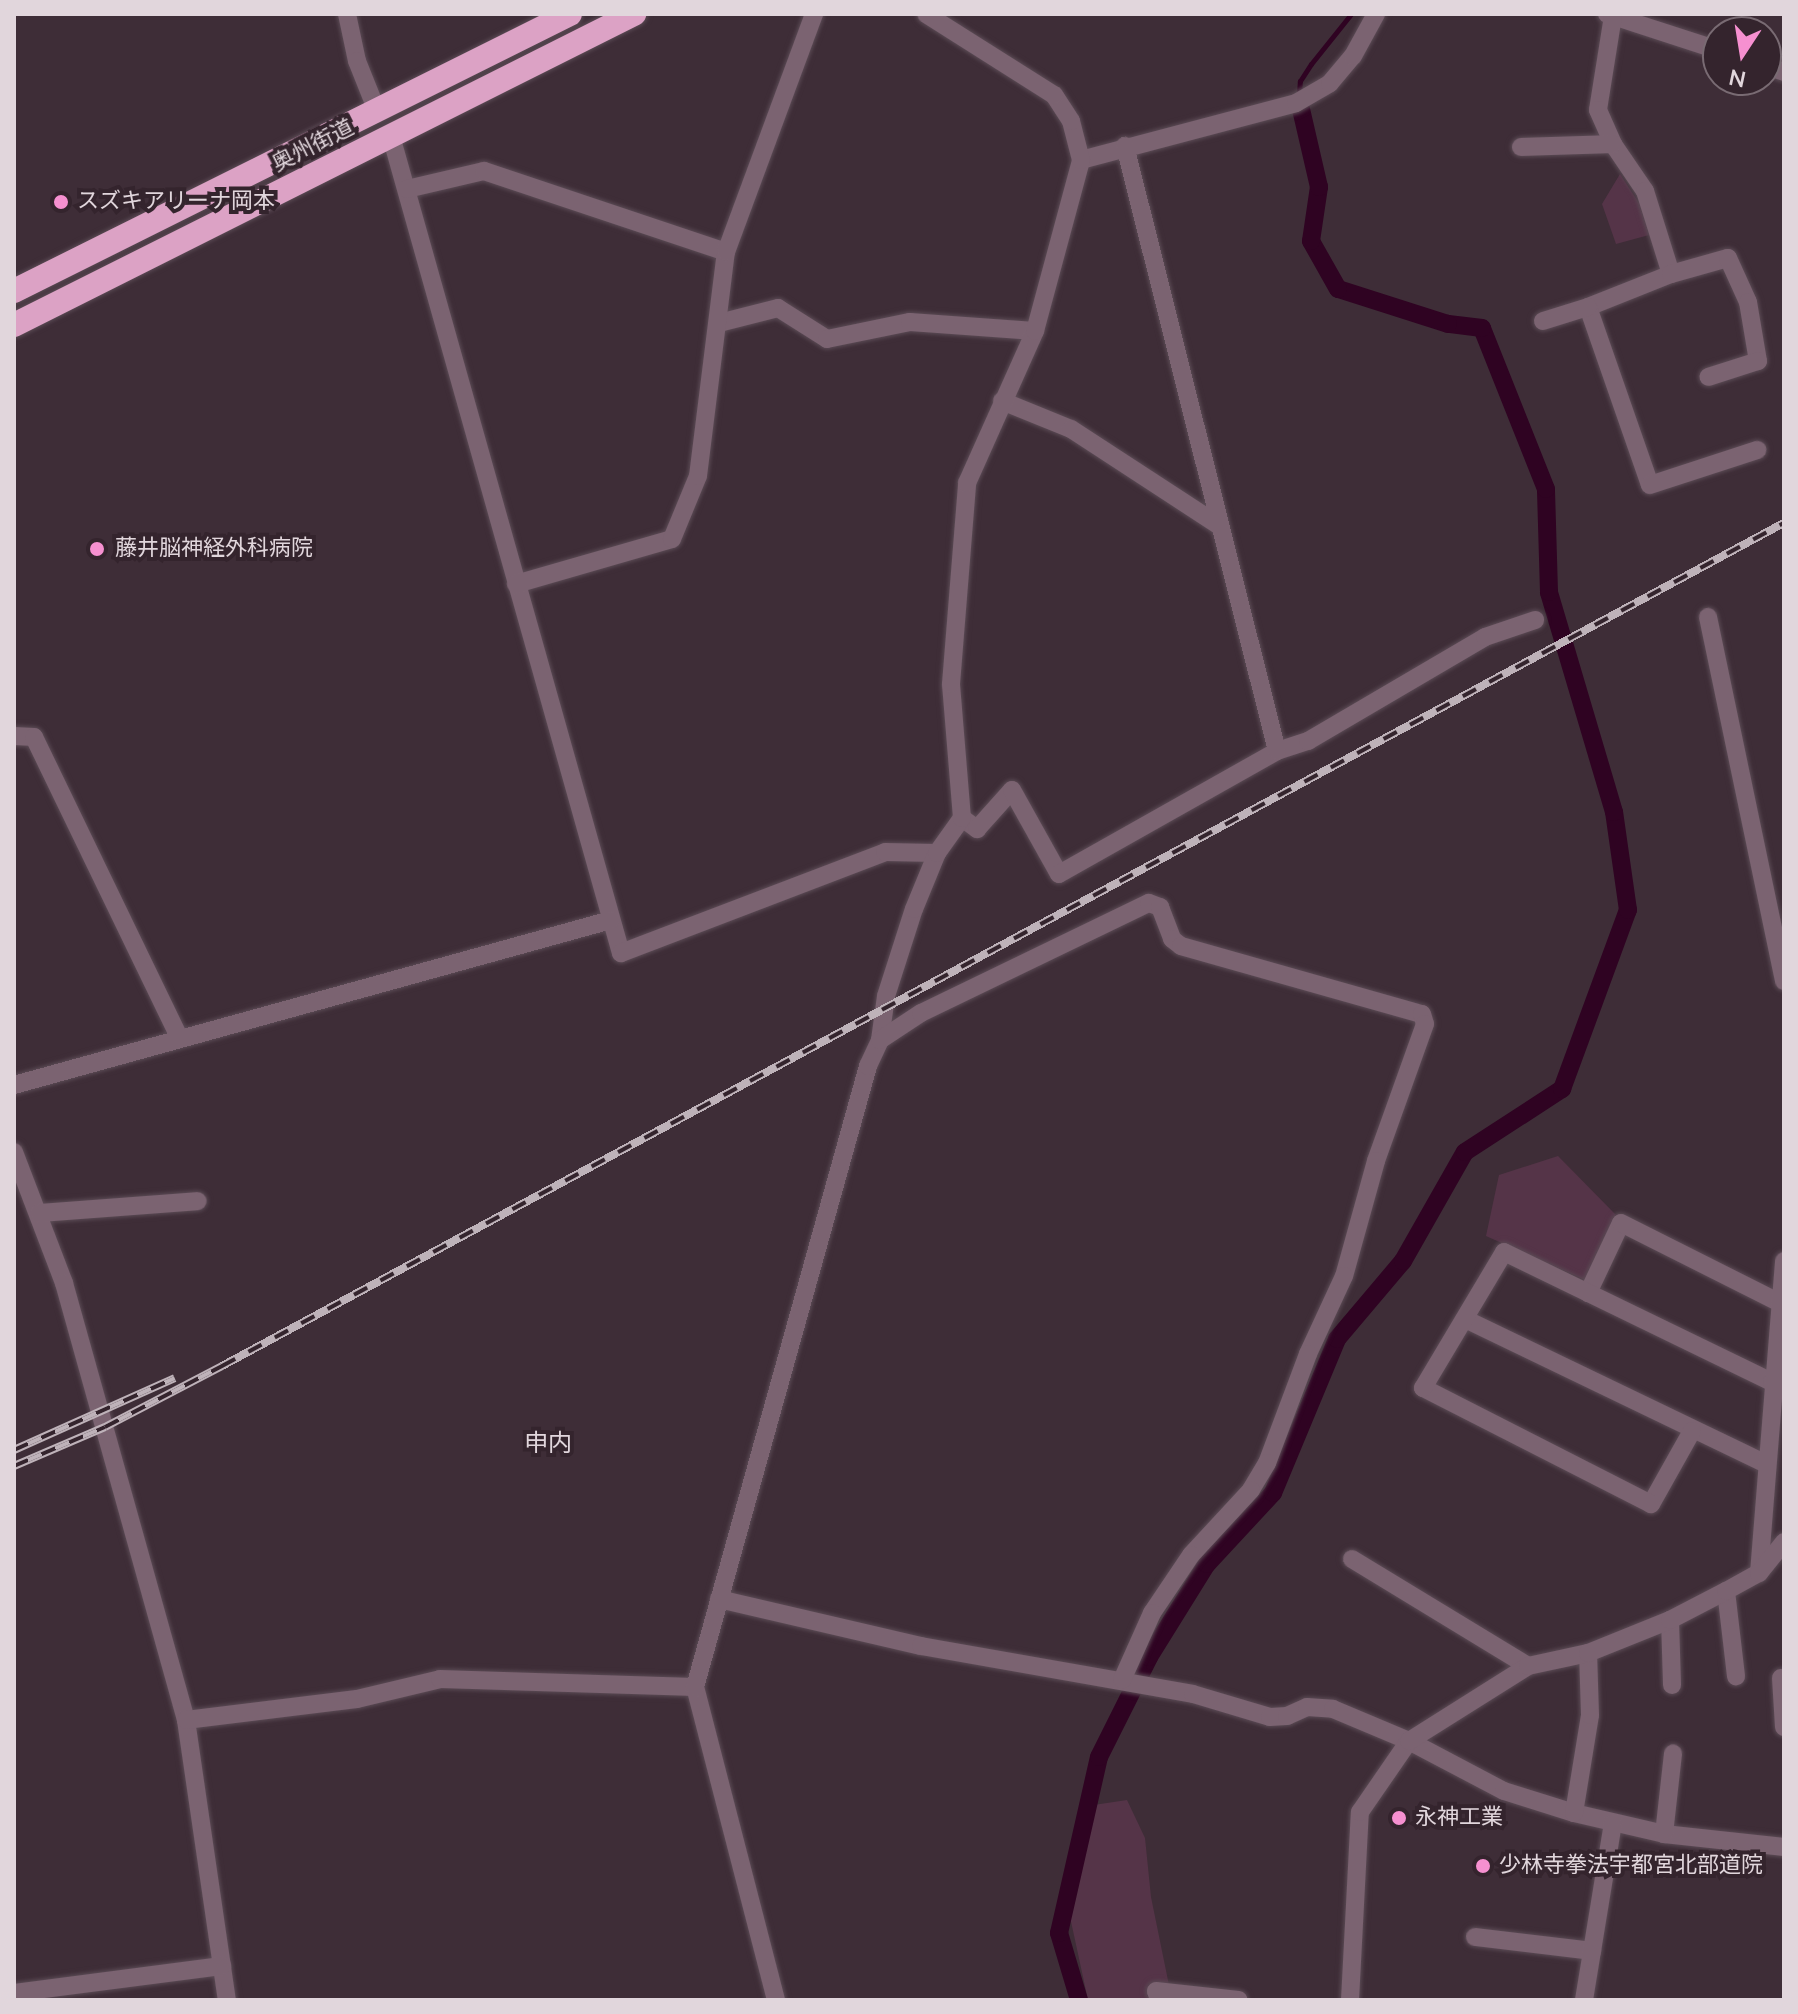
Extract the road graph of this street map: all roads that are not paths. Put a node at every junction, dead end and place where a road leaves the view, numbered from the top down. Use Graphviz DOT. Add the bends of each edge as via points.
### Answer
graph roads {
  1 [pos="347,14"];
  2 [pos="570,14"];
  3 [pos="634,14"];
  4 [pos="814,14"];
  5 [pos="926,14"];
  6 [pos="1376,14"];
  7 [pos="1610,15"];
  8 [pos="1702,45"];
  9 [pos="377,111"];
  10 [pos="391,136"];
  11 [pos="1613,144"];
  12 [pos="1125,146"];
  13 [pos="1521,147"];
  14 [pos="1081,160"];
  15 [pos="407,189"];
  16 [pos="726,252"];
  17 [pos="1671,274"];
  18 [pos="14,291"];
  19 [pos="1588,307"];
  20 [pos="1543,321"];
  21 [pos="719,323"];
  22 [pos="14,325"];
  23 [pos="1035,331"];
  24 [pos="1708,377"];
  25 [pos="1002,401"];
  26 [pos="1757,450"];
  27 [pos="1220,526"];
  28 [pos="516,584"];
  29 [pos="1708,617"];
  30 [pos="1535,620"];
  31 [pos="14,736"];
  32 [pos="1277,751"];
  33 [pos="962,818"];
  34 [pos="937,853"];
  35 [pos="611,920"];
  36 [pos="1784,981"];
  37 [pos="180,1039"];
  38 [pos="880,1040"];
  39 [pos="14,1085"];
  40 [pos="14,1152"];
  41 [pos="198,1201"];
  42 [pos="39,1213"];
  43 [pos="1784,1261"];
  44 [pos="1588,1293"];
  45 [pos="1782,1305"];
  46 [pos="1465,1319"];
  47 [pos="1778,1383"];
  48 [pos="1692,1431"];
  49 [pos="1766,1464"];
  50 [pos="1780,1556"];
  51 [pos="1352,1559"];
  52 [pos="1759,1573"];
  53 [pos="1726,1591"];
  54 [pos="719,1599"];
  55 [pos="1670,1620"];
  56 [pos="1588,1653"];
  57 [pos="1528,1666"];
  58 [pos="1736,1676"];
  59 [pos="1781,1678"];
  60 [pos="1124,1681"];
  61 [pos="1672,1685"];
  62 [pos="695,1687"];
  63 [pos="186,1720"];
  64 [pos="1784,1727"];
  65 [pos="1409,1741"];
  66 [pos="1673,1754"];
  67 [pos="1574,1813"];
  68 [pos="1613,1823"];
  69 [pos="1664,1834"];
  70 [pos="1784,1847"];
  71 [pos="1475,1937"];
  72 [pos="1592,1951"];
  73 [pos="222,1966"];
  74 [pos="14,1993"];
  75 [pos="227,2000"];
  76 [pos="776,2000"];
  77 [pos="1159,2000"];
  78 [pos="1239,2000"];
  79 [pos="1350,2000"];
  80 [pos="1584,2000"];
  1 -- 9 [label="street" via="357,61"];
  2 -- 9 [label="highway, 奥州街道"];
  3 -- 10 [label="highway, 奥州街道"];
  4 -- 16 [label="street"];
  5 -- 14 [label="street" via="1054,95 1071,121"];
  6 -- 12 [label="street" via="1353,56 1330,83 1296,103"];
  7 -- 8 [label="street"];
  7 -- 11 [label="street" via="1598,110"];
  9 -- 18 [label="highway, 奥州街道"];
  10 -- 15 [label="street"];
  10 -- 22 [label="highway, 奥州街道"];
  11 -- 13 [label="street"];
  11 -- 17 [label="street" via="1645,191"];
  12 -- 14 [label="street"];
  12 -- 27 [label="street"];
  14 -- 23 [label="street"];
  15 -- 16 [label="street" via="484,171"];
  15 -- 28 [label="street"];
  16 -- 21 [label="street"];
  17 -- 19 [label="street"];
  17 -- 24 [label="street" via="1728,258 1748,302 1758,361"];
  19 -- 20 [label="street"];
  19 -- 26 [label="street" via="1650,485"];
  21 -- 23 [label="street" via="778,308 827,339 910,322"];
  21 -- 28 [label="street" via="698,476 672,539"];
  23 -- 25 [label="street"];
  25 -- 27 [label="street" via="1071,429"];
  25 -- 33 [label="street" via="967,483 959,561 951,684"];
  27 -- 32 [label="street"];
  28 -- 35 [label="street"];
  29 -- 36 [label="street"];
  30 -- 32 [label="street" via="1485,637 1308,741"];
  31 -- 37 [label="street" via="34,737"];
  32 -- 33 [label="street" via="1059,874 1012,790 977,829"];
  33 -- 34 [label="street"];
  34 -- 35 [label="street" via="885,852 621,953"];
  34 -- 38 [label="street" via="898,956"];
  35 -- 37 [label="street"];
  37 -- 39 [label="street"];
  38 -- 54 [label="street" via="868,1066"];
  38 -- 60 [label="street" via="921,1013 1149,903 1160,907 1172,939 1181,946 1422,1014 1425,1024 1376,1161 1344,1276 1267,1463 1251,1490 1191,1555 1152,1613"];
  40 -- 42 [label="street"];
  41 -- 42 [label="street"];
  42 -- 63 [label="street" via="64,1283"];
  43 -- 45 [label="street"];
  44 -- 45 [label="street" via="1621,1223"];
  44 -- 46 [label="street" via="1504,1252"];
  44 -- 47 [label="street"];
  45 -- 47 [label="street"];
  46 -- 48 [label="street"];
  46 -- 48 [label="street" via="1423,1388 1651,1504"];
  47 -- 49 [label="street"];
  48 -- 49 [label="street"];
  49 -- 52 [label="street"];
  50 -- 52 [label="street"];
  51 -- 57 [label="street"];
  52 -- 53 [label="street"];
  53 -- 55 [label="street"];
  53 -- 58 [label="street"];
  54 -- 60 [label="street" via="921,1646"];
  54 -- 62 [label="street"];
  55 -- 56 [label="street"];
  55 -- 61 [label="street"];
  56 -- 57 [label="street"];
  56 -- 67 [label="street" via="1590,1715"];
  57 -- 65 [label="street"];
  59 -- 64 [label="street"];
  60 -- 65 [label="street" via="1270,1717 1307,1707 1333,1709"];
  62 -- 63 [label="street" via="440,1679 357,1699"];
  62 -- 76 [label="street"];
  63 -- 73 [label="street"];
  65 -- 67 [label="street" via="1504,1791"];
  65 -- 79 [label="street" via="1360,1812"];
  66 -- 69 [label="street"];
  67 -- 68 [label="street"];
  68 -- 69 [label="street"];
  68 -- 72 [label="street"];
  69 -- 70 [label="street"];
  71 -- 72 [label="street"];
  72 -- 80 [label="street"];
  73 -- 74 [label="street"];
  73 -- 75 [label="street"];
  77 -- 78 [label="street" via="1156,1991"];
}
